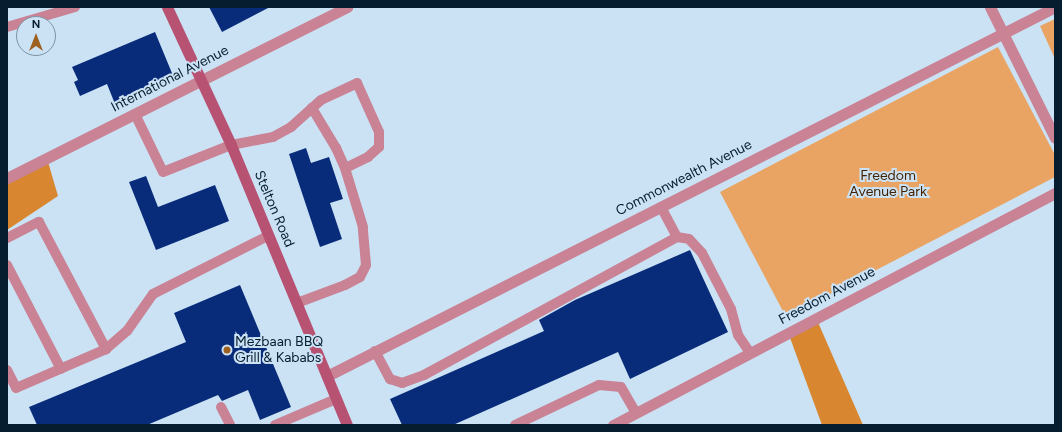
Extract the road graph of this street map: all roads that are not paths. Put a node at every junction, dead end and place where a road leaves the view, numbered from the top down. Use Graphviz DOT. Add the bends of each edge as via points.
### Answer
graph roads {
  1 [pos="75,7"];
  2 [pos="167,7"];
  3 [pos="347,7"];
  4 [pos="990,7"];
  5 [pos="1055,7"];
  6 [pos="7,27"];
  7 [pos="1003,34"];
  8 [pos="202,80"];
  9 [pos="312,108"];
  10 [pos="135,114"];
  11 [pos="1055,138"];
  12 [pos="231,145"];
  13 [pos="345,168"];
  14 [pos="7,178"];
  15 [pos="1055,194"];
  16 [pos="661,207"];
  17 [pos="268,236"];
  18 [pos="677,237"];
  19 [pos="7,238"];
  20 [pos="7,265"];
  21 [pos="297,303"];
  22 [pos="106,349"];
  23 [pos="376,351"];
  24 [pos="750,353"];
  25 [pos="61,369"];
  26 [pos="7,370"];
  27 [pos="327,376"];
  28 [pos="336,400"];
  29 [pos="221,407"];
  30 [pos="636,413"];
  31 [pos="230,425"];
  32 [pos="275,425"];
  33 [pos="347,425"];
  34 [pos="514,425"];
  35 [pos="613,425"];
  1 -- 6 [label="lane"];
  2 -- 8 [label="main road, Stelton Road"];
  3 -- 8 [label="street, International Avenue"];
  4 -- 7 [label="street"];
  5 -- 7 [label="street, Commonwealth Avenue"];
  7 -- 11 [label="street"];
  7 -- 16 [label="street, Commonwealth Avenue"];
  8 -- 10 [label="street, International Avenue"];
  8 -- 12 [label="main road, Stelton Road"];
  9 -- 12 [label="lane" via="291,127 273,138"];
  9 -- 13 [label="lane"];
  9 -- 13 [label="lane" via="321,100 357,83 369,104 379,132 379,147 368,157"];
  10 -- 12 [label="lane" via="163,172"];
  10 -- 14 [label="street, International Avenue"];
  12 -- 17 [label="main road, Stelton Road"];
  13 -- 21 [label="lane" via="363,227 366,265 360,277 346,285"];
  15 -- 24 [label="street, Freedom Avenue"];
  16 -- 18 [label="lane"];
  16 -- 23 [label="street, Commonwealth Avenue"];
  17 -- 21 [label="main road, Stelton Road"];
  17 -- 22 [label="lane" via="153,294 127,331"];
  18 -- 23 [label="lane" via="424,374 402,383 390,379"];
  18 -- 24 [label="lane" via="689,239 702,253 731,309 738,335"];
  19 -- 22 [label="lane" via="39,222"];
  20 -- 25 [label="lane"];
  21 -- 27 [label="main road, Stelton Road"];
  22 -- 25 [label="lane"];
  23 -- 27 [label="street, Commonwealth Avenue"];
  24 -- 30 [label="street, Freedom Avenue"];
  25 -- 26 [label="lane" via="16,388"];
  27 -- 28 [label="main road, Stelton Road"];
  28 -- 32 [label="lane"];
  28 -- 33 [label="main road, Stelton Road"];
  29 -- 31 [label="lane"];
  30 -- 34 [label="lane" via="621,387 599,385"];
  30 -- 35 [label="street, Freedom Avenue"];
}
